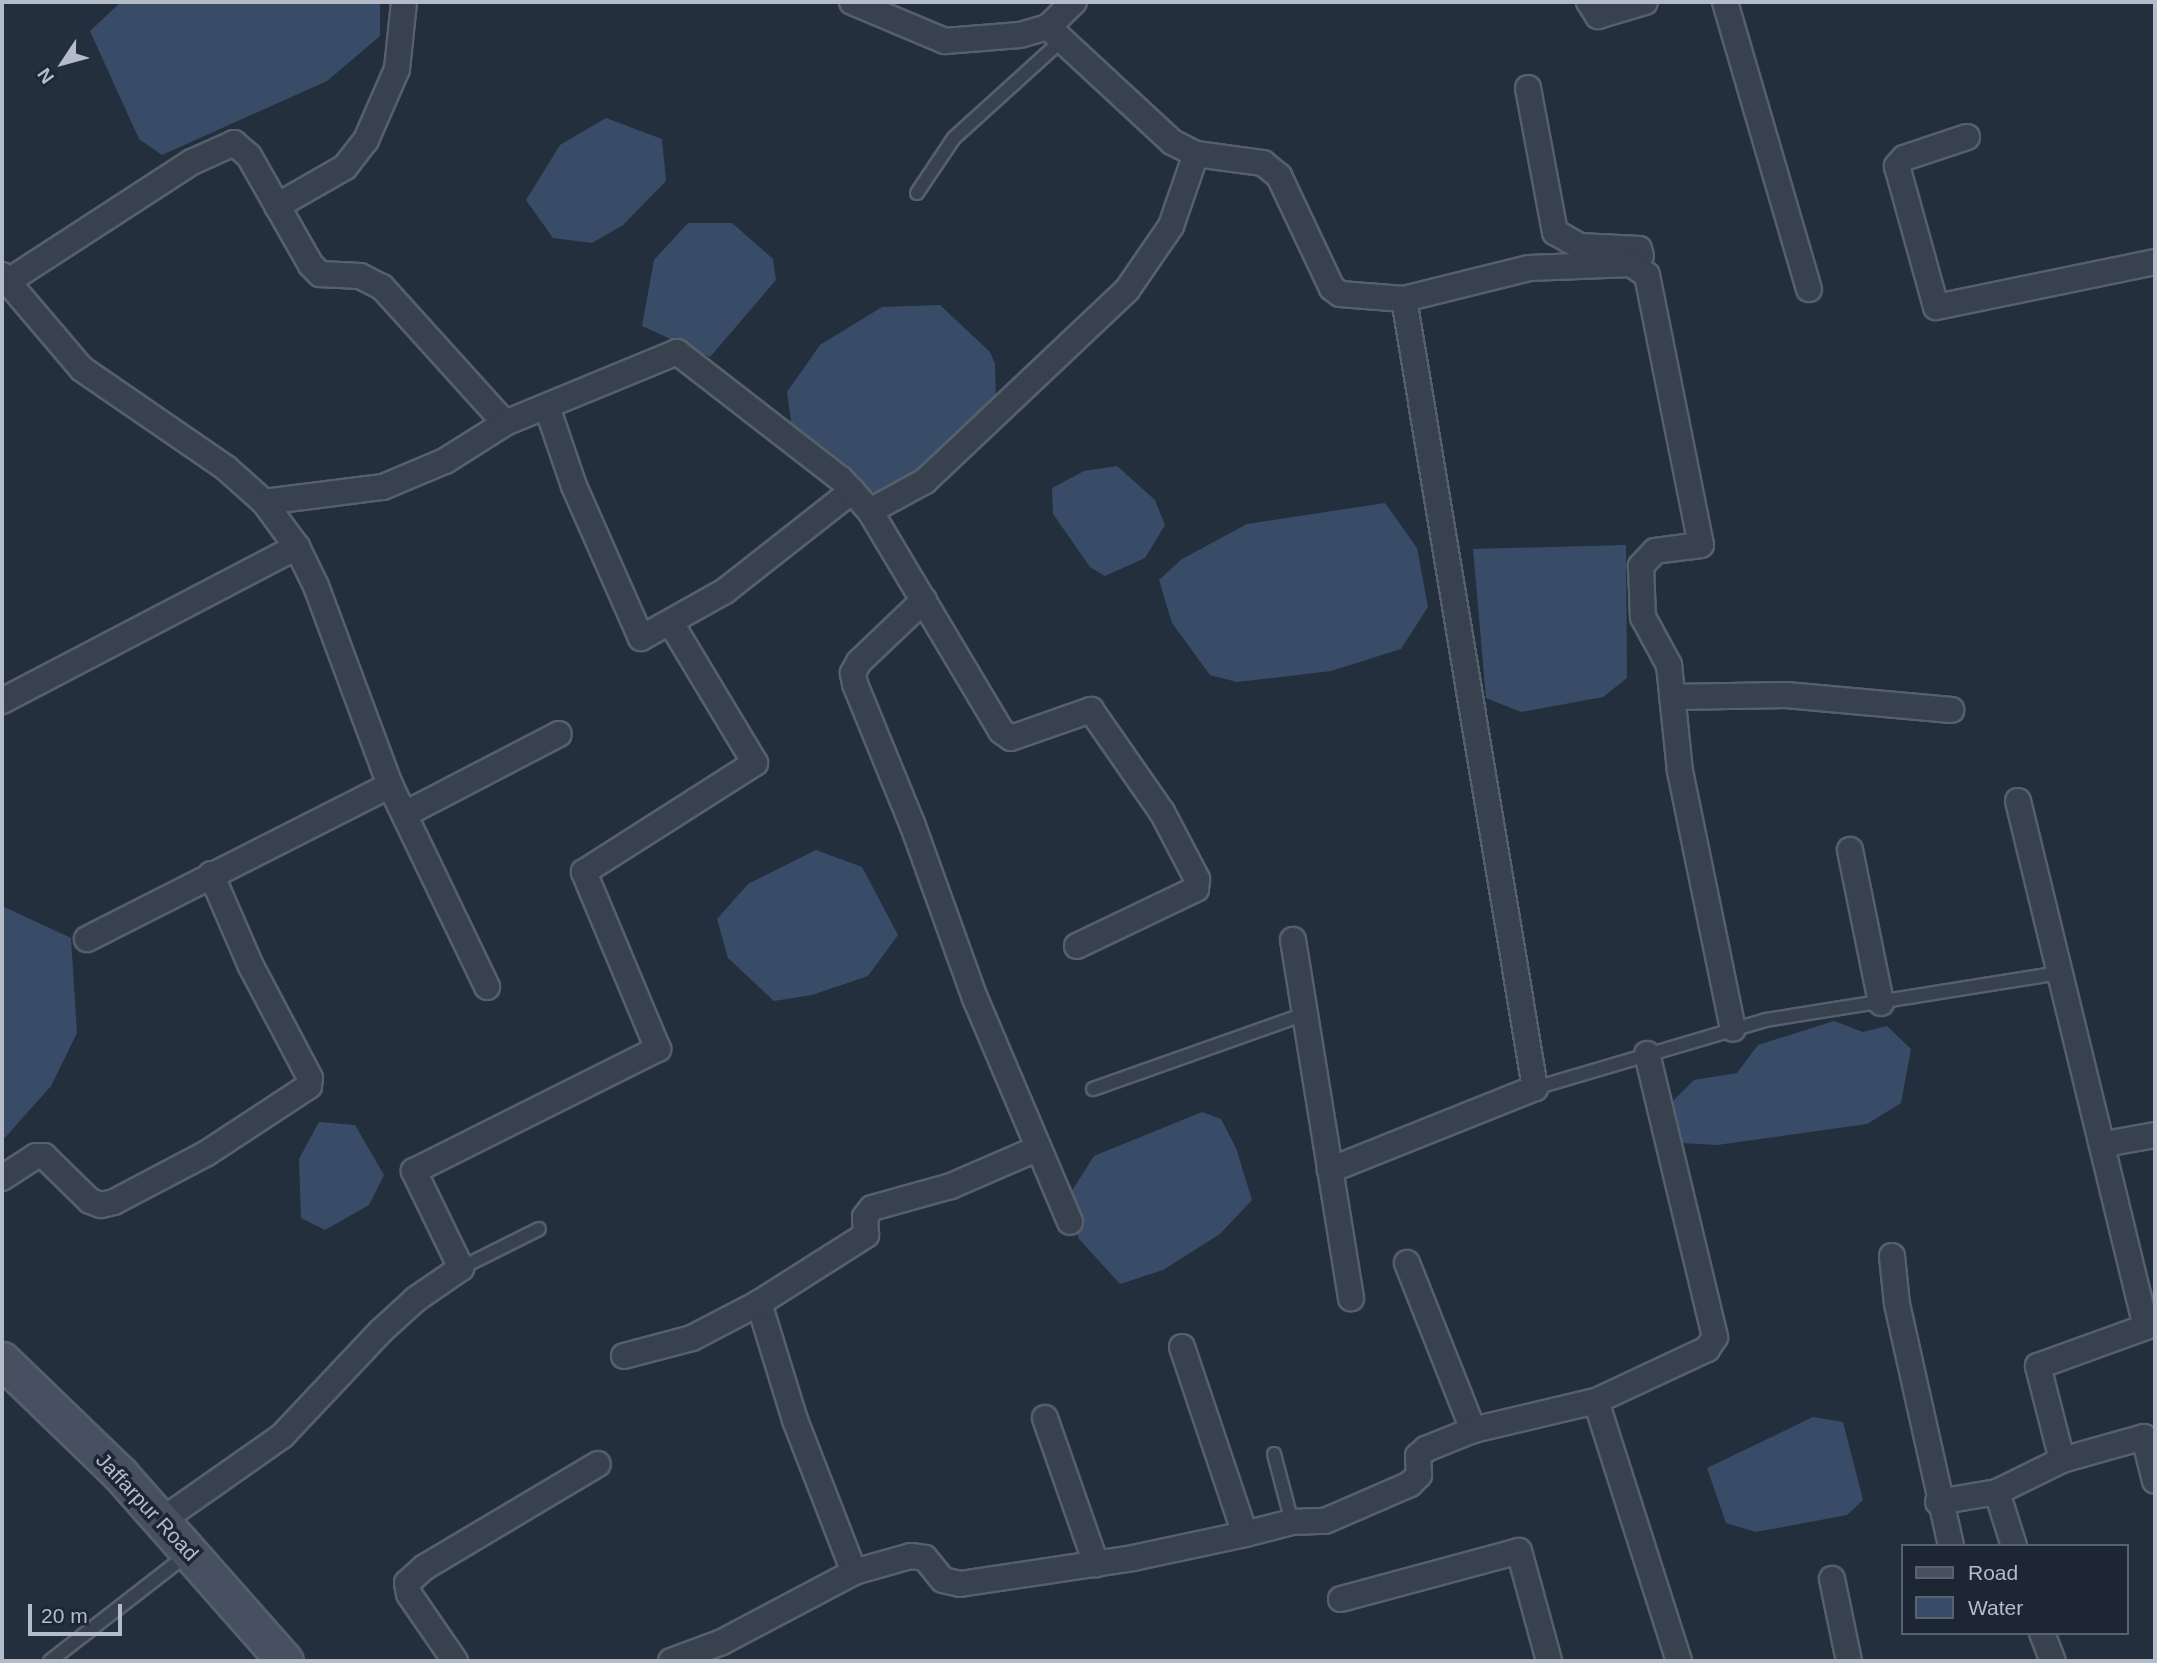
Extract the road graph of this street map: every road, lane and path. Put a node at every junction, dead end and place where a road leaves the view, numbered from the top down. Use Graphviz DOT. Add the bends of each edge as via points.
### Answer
graph roads {
  1 [pos="404,2"];
  2 [pos="852,2"];
  3 [pos="1074,2"];
  4 [pos="1589,2"];
  5 [pos="1645,2"];
  6 [pos="1725,2"];
  7 [pos="1055,34"];
  8 [pos="1528,88"];
  9 [pos="1966,137"];
  10 [pos="1196,154"];
  11 [pos="917,193"];
  12 [pos="277,206"];
  13 [pos="2155,262"];
  14 [pos="1647,275"];
  15 [pos="5,279"];
  16 [pos="1809,289"];
  17 [pos="1404,299"];
  18 [pos="547,407"];
  19 [pos="505,423"];
  20 [pos="852,491"];
  21 [pos="264,502"];
  22 [pos="870,511"];
  23 [pos="297,547"];
  24 [pos="925,600"];
  25 [pos="671,622"];
  26 [pos="1672,697"];
  27 [pos="2,701"];
  28 [pos="1951,710"];
  29 [pos="559,734"];
  30 [pos="390,785"];
  31 [pos="2018,800"];
  32 [pos="407,813"];
  33 [pos="1850,850"];
  34 [pos="211,874"];
  35 [pos="87,939"];
  36 [pos="1293,940"];
  37 [pos="1077,946"];
  38 [pos="2061,973"];
  39 [pos="487,987"];
  40 [pos="1881,1003"];
  41 [pos="1308,1013"];
  42 [pos="1733,1029"];
  43 [pos="1647,1054"];
  44 [pos="1535,1088"];
  45 [pos="1093,1089"];
  46 [pos="2155,1135"];
  47 [pos="2105,1144"];
  48 [pos="1036,1149"];
  49 [pos="1330,1170"];
  50 [pos="2,1178"];
  51 [pos="1070,1222"];
  52 [pos="539,1229"];
  53 [pos="1892,1256"];
  54 [pos="1407,1263"];
  55 [pos="461,1268"];
  56 [pos="1351,1298"];
  57 [pos="759,1303"];
  58 [pos="1181,1347"];
  59 [pos="624,1356"];
  60 [pos="2,1360"];
  61 [pos="1596,1401"];
  62 [pos="1045,1418"];
  63 [pos="1473,1430"];
  64 [pos="1274,1454"];
  65 [pos="2062,1460"];
  66 [pos="598,1464"];
  67 [pos="2155,1481"];
  68 [pos="1997,1492"];
  69 [pos="1938,1502"];
  70 [pos="161,1521"];
  71 [pos="1292,1522"];
  72 [pos="1245,1534"];
  73 [pos="1950,1544"];
  74 [pos="2013,1544"];
  75 [pos="190,1552"];
  76 [pos="1096,1564"];
  77 [pos="854,1572"];
  78 [pos="1832,1579"];
  79 [pos="1341,1599"];
  80 [pos="2043,1635"];
  81 [pos="50,1661"];
  82 [pos="285,1661"];
  83 [pos="455,1661"];
  84 [pos="671,1661"];
  85 [pos="1549,1661"];
  86 [pos="1679,1661"];
  87 [pos="1849,1661"];
  88 [pos="2053,1661"];
  1 -- 12 [label="street" via="397,69 366,140 345,167"];
  2 -- 7 [label="street" via="945,41"];
  3 -- 7 [label="street"];
  4 -- 5 [label="street" via="1598,16"];
  6 -- 16 [label="street"];
  7 -- 10 [label="street" via="1172,142"];
  7 -- 11 [label="lane" via="954,138"];
  8 -- 14 [label="street" via="1555,232 1579,246 1639,249"];
  9 -- 13 [label="street" via="1904,158 1898,166 1936,307"];
  10 -- 17 [label="street" via="1263,163 1279,176 1332,288 1340,294"];
  10 -- 22 [label="street" via="1171,226 1127,290 925,481"];
  12 -- 15 [label="street" via="241,146 227,144"];
  12 -- 19 [label="street" via="320,274 360,276 382,287"];
  14 -- 17 [label="street" via="1631,264 1530,268"];
  14 -- 26 [label="street" via="1701,545 1655,551 1641,566 1643,617 1669,665"];
  15 -- 21 [label="street" via="82,369 226,468"];
  17 -- 44 [label="street"];
  18 -- 19 [label="street"];
  18 -- 20 [label="street" via="677,352"];
  18 -- 25 [label="street" via="574,486 637,632 647,637"];
  19 -- 21 [label="street" via="445,461 383,487"];
  20 -- 22 [label="street"];
  20 -- 25 [label="street" via="773,557"];
  21 -- 23 [label="street"];
  22 -- 24 [label="street"];
  23 -- 27 [label="street"];
  23 -- 30 [label="street" via="316,586"];
  24 -- 37 [label="street" via="1002,731 1011,738 1091,710 1162,812 1198,879 1192,892"];
  24 -- 48 [label="street" via="853,673"];
  25 -- 55 [label="street" via="755,763 584,872 658,1049 414,1171"];
  26 -- 28 [label="street" via="1786,695"];
  26 -- 42 [label="street" via="1680,771"];
  29 -- 32 [label="street"];
  30 -- 32 [label="street"];
  30 -- 34 [label="street"];
  31 -- 38 [label="street"];
  32 -- 39 [label="street"];
  33 -- 40 [label="street"];
  34 -- 35 [label="street"];
  34 -- 50 [label="street" via="250,964 310,1078 309,1086 207,1153 114,1202 101,1205 90,1201 44,1156 36,1156"];
  36 -- 41 [label="street"];
  38 -- 40 [label="lane"];
  38 -- 47 [label="street"];
  40 -- 42 [label="lane"];
  41 -- 45 [label="lane"];
  41 -- 49 [label="street"];
  42 -- 43 [label="lane"];
  43 -- 44 [label="lane"];
  43 -- 61 [label="street" via="1715,1344"];
  44 -- 49 [label="street"];
  46 -- 47 [label="street"];
  47 -- 65 [label="street" via="2147,1327 2038,1366"];
  48 -- 51 [label="street"];
  48 -- 57 [label="street" via="951,1186 872,1208 865,1217 866,1235"];
  49 -- 56 [label="street"];
  52 -- 55 [label="lane"];
  53 -- 69 [label="street" via="1897,1304"];
  54 -- 63 [label="street"];
  55 -- 70 [label="street" via="415,1299 282,1436"];
  57 -- 59 [label="street" via="692,1338"];
  57 -- 77 [label="street" via="795,1420"];
  58 -- 72 [label="street"];
  60 -- 70 [label="street, Jaffarpur Road" via="120,1474"];
  61 -- 63 [label="street"];
  61 -- 86 [label="street"];
  62 -- 76 [label="street"];
  63 -- 71 [label="street" via="1421,1452 1419,1475 1410,1484 1325,1521"];
  64 -- 71 [label="lane"];
  65 -- 67 [label="street" via="2144,1437"];
  65 -- 68 [label="street"];
  66 -- 83 [label="street" via="425,1567 407,1583 409,1594"];
  68 -- 69 [label="street"];
  68 -- 74 [label="street"];
  69 -- 73 [label="street"];
  70 -- 75 [label="street, Jaffarpur Road"];
  71 -- 72 [label="street"];
  72 -- 76 [label="street"];
  75 -- 81 [label="lane"];
  75 -- 82 [label="street, Jaffarpur Road"];
  76 -- 77 [label="street" via="960,1584 943,1580 920,1556"];
  77 -- 84 [label="street" via="722,1642"];
  78 -- 87 [label="street"];
  79 -- 85 [label="street" via="1519,1551"];
  80 -- 88 [label="street"];
}
